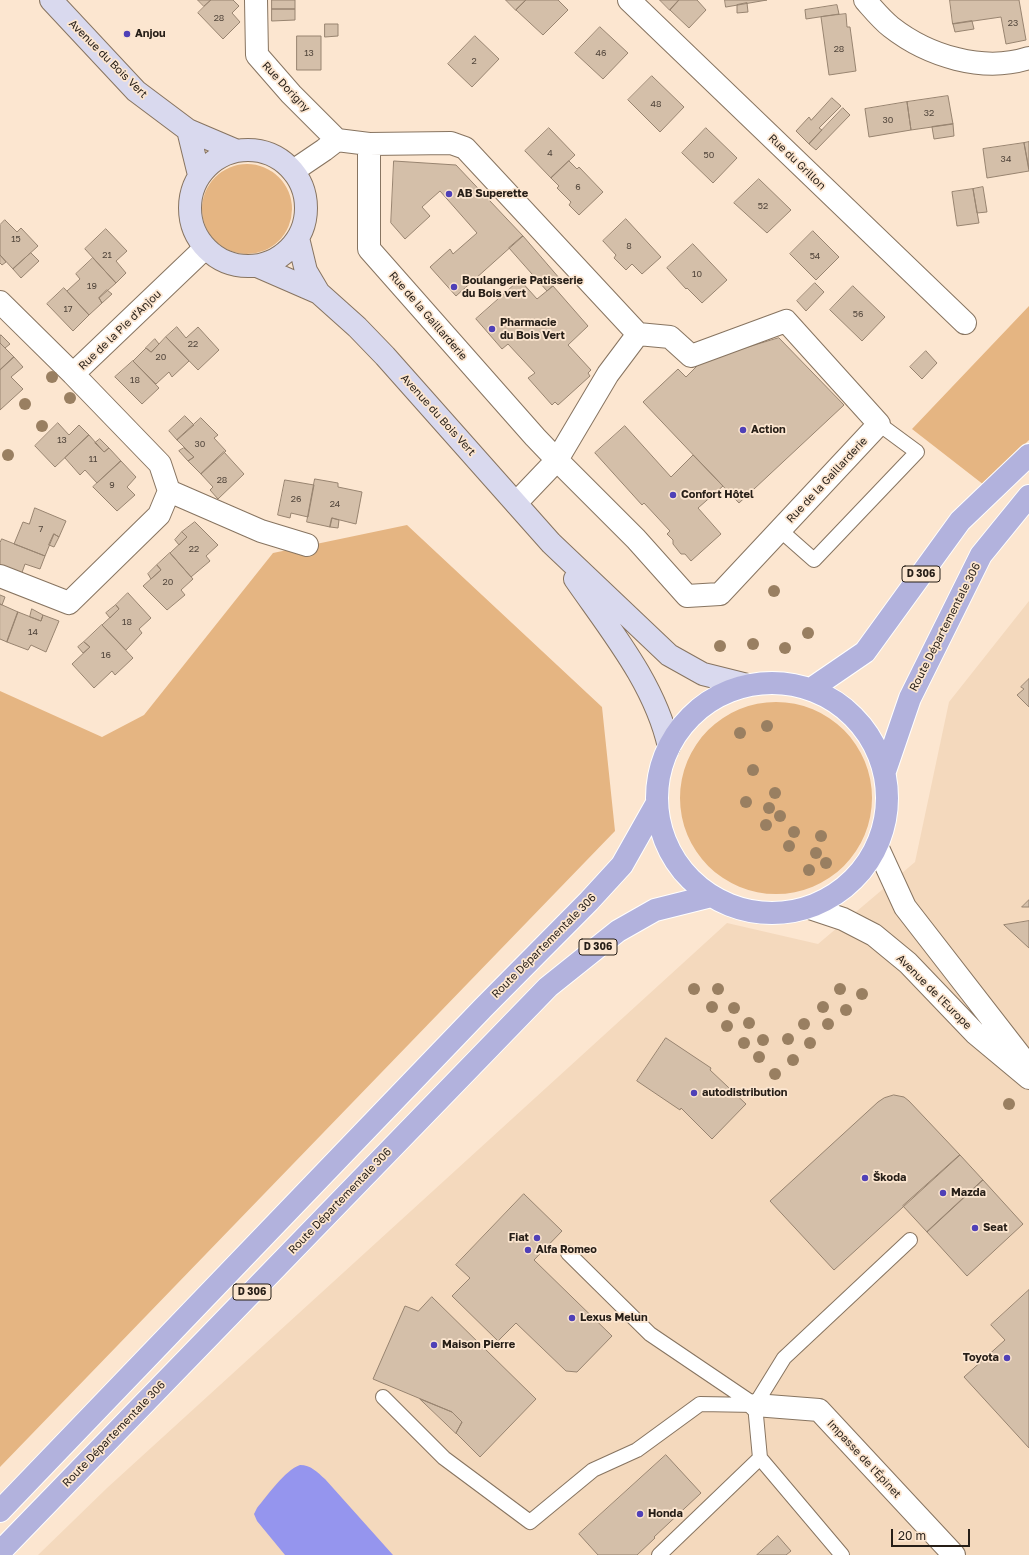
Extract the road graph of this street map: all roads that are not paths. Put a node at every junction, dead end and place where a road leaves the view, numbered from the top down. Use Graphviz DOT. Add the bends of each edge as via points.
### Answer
graph roads {
  1 [pos="50,0"];
  2 [pos="256,0"];
  3 [pos="629,0"];
  4 [pos="865,0"];
  5 [pos="1029,58"];
  6 [pos="188,130"];
  7 [pos="337,140"];
  8 [pos="369,144"];
  9 [pos="235,150"];
  10 [pos="293,170"];
  11 [pos="199,175"];
  12 [pos="298,238"];
  13 [pos="205,248"];
  14 [pos="257,266"];
  15 [pos="319,293"];
  16 [pos="0,302"];
  17 [pos="965,323"];
  18 [pos="638,334"];
  19 [pos="73,374"];
  20 [pos="879,424"];
  21 [pos="1029,455"];
  22 [pos="557,460"];
  23 [pos="169,491"];
  24 [pos="1029,496"];
  25 [pos="516,503"];
  26 [pos="780,530"];
  27 [pos="551,543"];
  28 [pos="307,545"];
  29 [pos="0,576"];
  30 [pos="747,685"];
  31 [pos="811,689"];
  32 [pos="668,747"];
  33 [pos="886,771"];
  34 [pos="657,803"];
  35 [pos="877,846"];
  36 [pos="711,896"];
  37 [pos="810,908"];
  38 [pos="1029,1067"];
  39 [pos="1029,1078"];
  40 [pos="910,1240"];
  41 [pos="568,1253"];
  42 [pos="383,1397"];
  43 [pos="754,1404"];
  44 [pos="760,1458"];
  45 [pos="0,1510"];
  46 [pos="0,1552"];
  47 [pos="659,1555"];
  48 [pos="842,1555"];
  49 [pos="954,1555"];
  1 -- 6 [label="street, Avenue du Bois Vert" via="136,90"];
  2 -- 7 [label="street, Rue Dorigny" via="257,55"];
  3 -- 17 [label="street, Rue du Grillon"];
  4 -- 5 [label="street" via="890,26 920,46 948,57 980,63 1014,63"];
  6 -- 9 [label="street, Avenue du Bois Vert"];
  6 -- 11 [label="street"];
  7 -- 8 [label="street"];
  7 -- 10 [label="street"];
  8 -- 18 [label="street" via="451,143 465,148"];
  8 -- 22 [label="street, Rue de la Gaillarderie" via="369,249"];
  9 -- 10 [label="street" via="261,151 278,158"];
  9 -- 11 [label="street" via="214,160"];
  10 -- 12 [label="street" via="302,186 306,203 304,221"];
  11 -- 13 [label="street" via="190,205 193,228"];
  12 -- 14 [label="street" via="287,251 273,261"];
  12 -- 15 [label="street, Avenue du Bois Vert" via="306,271"];
  13 -- 14 [label="street" via="220,259 238,265"];
  13 -- 19 [label="street, Rue de la Pie d'Anjou"];
  14 -- 15 [label="street, Avenue du Bois Vert"];
  15 -- 25 [label="street, Avenue du Bois Vert" via="385,356"];
  16 -- 19 [label="street, Rue de la Pie d'Anjou"];
  18 -- 20 [label="street" via="670,336 691,356 786,321"];
  18 -- 22 [label="street" via="608,374"];
  19 -- 23 [label="street" via="160,464"];
  20 -- 26 [label="street, Rue de la Gaillarderie"];
  20 -- 26 [label="lane" via="917,452 814,560"];
  21 -- 31 [label="main road, D 306" via="960,521 865,652"];
  22 -- 25 [label="street"];
  22 -- 26 [label="street, Rue de la Gaillarderie" via="636,539 687,596 720,594"];
  23 -- 28 [label="street" via="261,531"];
  23 -- 29 [label="street" via="159,515 69,603"];
  24 -- 33 [label="main road, Route Départementale 306" via="981,555 910,698"];
  25 -- 27 [label="street, Avenue du Bois Vert"];
  27 -- 30 [label="street, Avenue du Bois Vert" via="668,655 703,674"];
  27 -- 32 [label="street, Avenue du Bois Vert" via="626,652 661,718"];
  30 -- 31 [label="main road" via="780,682"];
  30 -- 32 [label="main road" via="719,695 694,713"];
  31 -- 33 [label="main road" via="845,707 870,736"];
  32 -- 34 [label="main road" via="660,771"];
  33 -- 35 [label="main road" via="889,796 885,822"];
  34 -- 36 [label="main road" via="661,830 674,859 693,884"];
  34 -- 45 [label="main road, Route Départementale 306 / D 306" via="622,865 589,901"];
  35 -- 37 [label="main road" via="858,878 833,898"];
  35 -- 38 [label="street, Avenue de l'Europe" via="905,907"];
  36 -- 37 [label="main road" via="746,912 775,915"];
  36 -- 46 [label="main road, Route Départementale 306 / D 306" via="655,910 618,931 548,987"];
  37 -- 39 [label="street, Avenue de l'Europe" via="843,919 874,935 908,963 975,1034"];
  40 -- 43 [label="lane" via="784,1358"];
  41 -- 43 [label="lane" via="650,1334"];
  42 -- 43 [label="lane" via="444,1458 530,1522 593,1470 637,1450 700,1404"];
  43 -- 44 [label="lane"];
  43 -- 49 [label="street, Impasse de l'Épinet" via="819,1410"];
  44 -- 47 [label="lane"];
  44 -- 48 [label="lane"];
}
